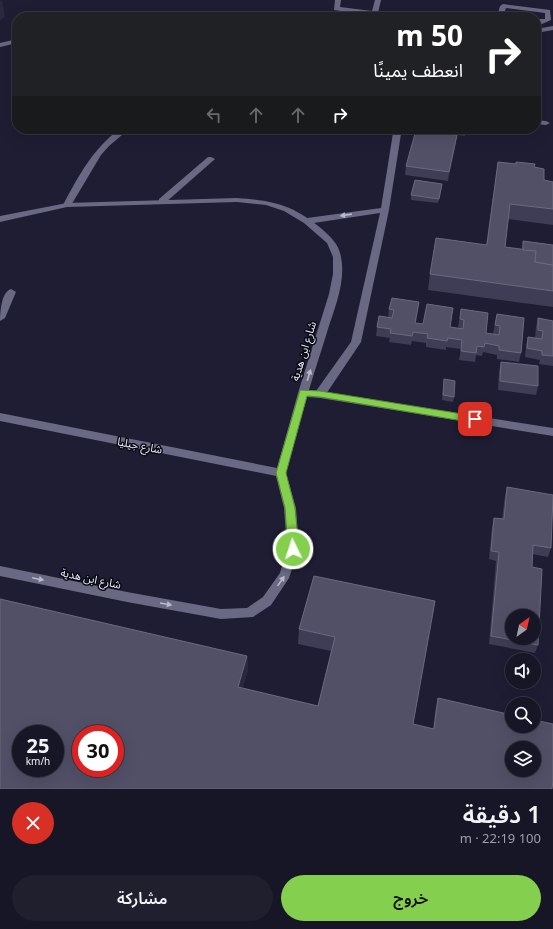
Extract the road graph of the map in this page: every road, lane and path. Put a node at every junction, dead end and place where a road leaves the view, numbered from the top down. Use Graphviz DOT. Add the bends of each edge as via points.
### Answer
graph roads {
  1 [pos="338,0"];
  2 [pos="378,0"];
  3 [pos="352,12"];
  4 [pos="375,12"];
  5 [pos="501,12"];
  6 [pos="541,22"];
  7 [pos="553,28"];
  8 [pos="541,30"];
  9 [pos="12,42"];
  10 [pos="0,45"];
  11 [pos="541,122"];
  12 [pos="546,122"];
  13 [pos="119,134"];
  14 [pos="397,134"];
  15 [pos="211,159"];
  16 [pos="162,201"];
  17 [pos="67,205"];
  18 [pos="385,210"];
  19 [pos="0,219"];
  20 [pos="307,221"];
  21 [pos="11,292"];
  22 [pos="0,318"];
  23 [pos="303,393"];
  24 [pos="320,394"];
  25 [pos="0,417"];
  26 [pos="553,432"];
  27 [pos="281,473"];
  28 [pos="0,572"];
  1 -- 3 [label="street" via="335,8"];
  2 -- 4 [label="street"];
  5 -- 6 [label="street" via="503,6 548,11 548,20"];
  7 -- 8 [label="street"];
  9 -- 10 [label="street"];
  11 -- 12 [label="street"];
  13 -- 17 [label="street" via="97,153"];
  14 -- 18 [label="street"];
  15 -- 16 [label="street"];
  16 -- 17 [label="street, شارع ابن هدية"];
  16 -- 20 [label="street, شارع ابن هدية" via="237,200 267,203 287,209"];
  17 -- 19 [label="street, شارع ابن هدية"];
  18 -- 20 [label="street, one-way"];
  18 -- 24 [label="street" via="356,342"];
  23 -- 20 [label="street, شارع ابن هدية, one-way" via="334,294 337,274 337,257 331,242"];
  21 -- 22 [label="street"];
  23 -- 24 [label="street"];
  23 -- 27 [label="street, شارع ابن هدية"];
  24 -- 26 [label="street"];
  25 -- 27 [label="street, شارع جيليا"];
  28 -- 27 [label="street, شارع ابن هدية, one-way" via="221,614 249,613 267,601 285,575 293,549 290,508"];
}
